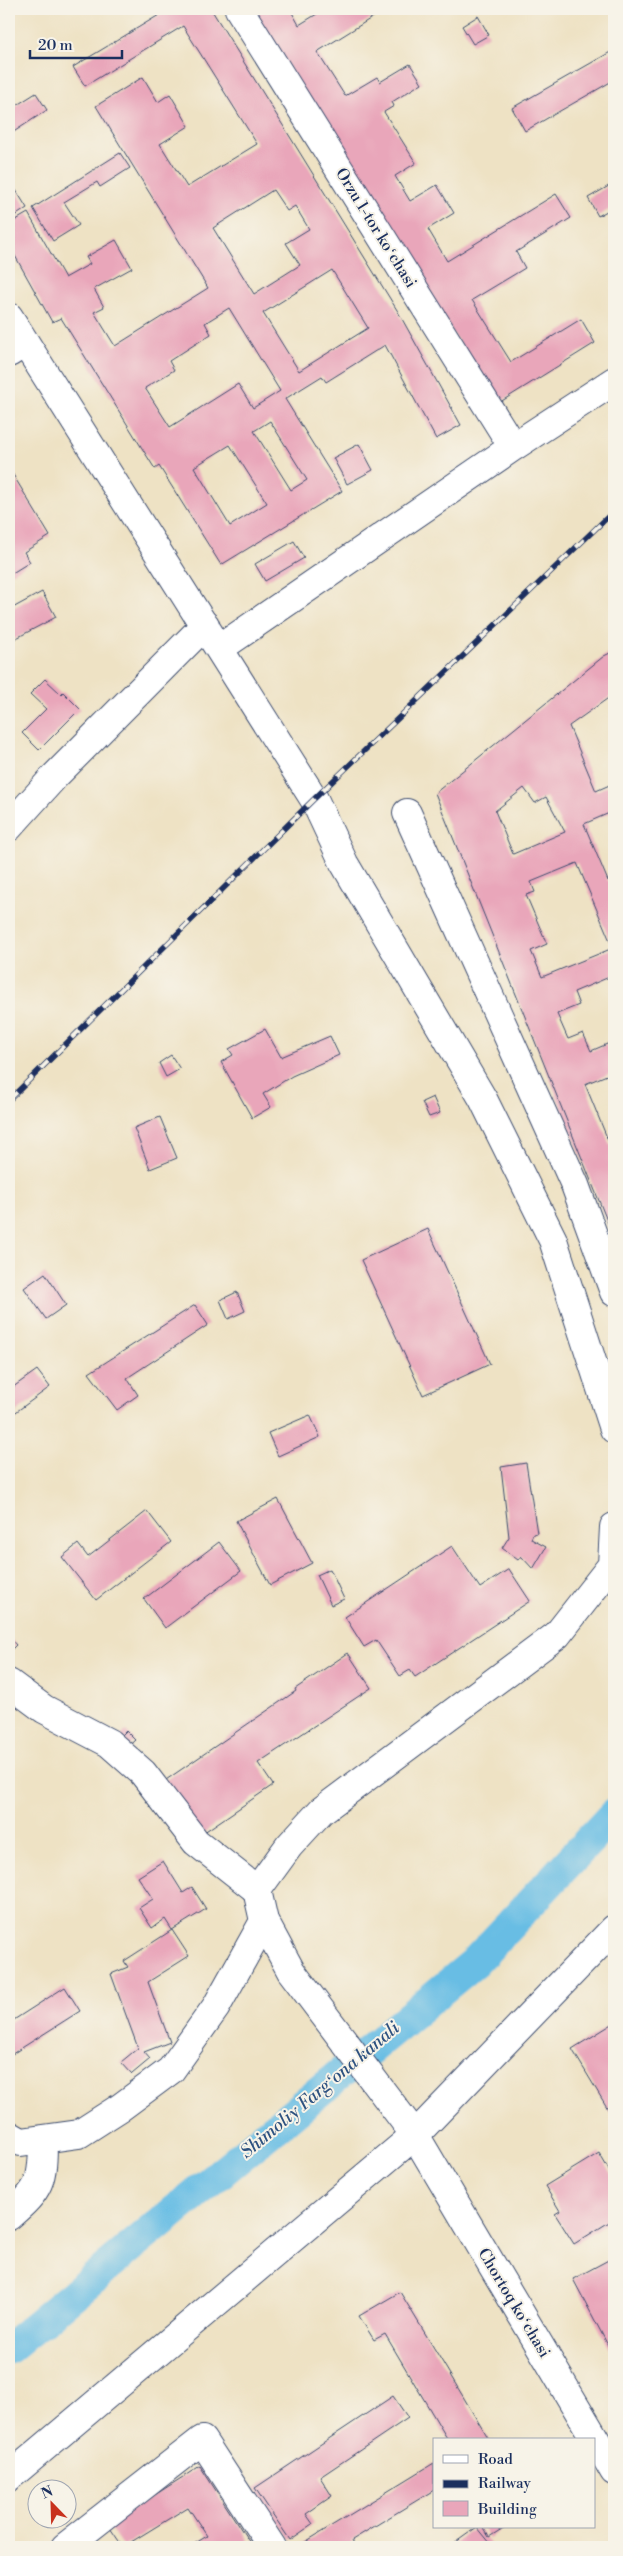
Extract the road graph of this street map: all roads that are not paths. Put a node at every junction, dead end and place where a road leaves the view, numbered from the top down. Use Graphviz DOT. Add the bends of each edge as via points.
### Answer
graph roads {
  1 [pos="239,9"];
  2 [pos="9,316"];
  3 [pos="17,348"];
  4 [pos="614,381"];
  5 [pos="513,447"];
  6 [pos="205,625"];
  7 [pos="220,648"];
  8 [pos="407,813"];
  9 [pos="9,827"];
  10 [pos="614,1292"];
  11 [pos="614,1429"];
  12 [pos="614,1527"];
  13 [pos="613,1565"];
  14 [pos="9,1682"];
  15 [pos="257,1890"];
  16 [pos="264,1921"];
  17 [pos="614,1929"];
  18 [pos="9,2135"];
  19 [pos="415,2135"];
  20 [pos="43,2139"];
  21 [pos="9,2216"];
  22 [pos="594,2438"];
  23 [pos="596,2441"];
  24 [pos="614,2471"];
  25 [pos="9,2477"];
  26 [pos="65,2547"];
  27 [pos="272,2547"];
  1 -- 5 [label="street, Orzu 1-tor koʻchasi"];
  2 -- 3 [label="street"];
  3 -- 6 [label="street"];
  4 -- 5 [label="street"];
  5 -- 7 [label="street"];
  6 -- 7 [label="street"];
  6 -- 9 [label="street" via="55,776"];
  7 -- 11 [label="street" via="314,800 344,863 483,1099 553,1240"];
  8 -- 10 [label="street" via="575,1185"];
  12 -- 13 [label="street"];
  13 -- 15 [label="street" via="557,1635 320,1811"];
  14 -- 15 [label="street" via="44,1709 109,1743 143,1774 196,1842"];
  15 -- 16 [label="street, Chortoq koʻchasi"];
  16 -- 19 [label="street, Chortoq koʻchasi" via="291,1971"];
  16 -- 20 [label="street" via="216,2007 171,2070 79,2134"];
  17 -- 19 [label="street"];
  18 -- 20 [label="street" via="21,2142"];
  19 -- 22 [label="street, Chortoq koʻchasi"];
  19 -- 25 [label="street"];
  20 -- 21 [label="street" via="43,2171 31,2197"];
  23 -- 24 [label="street, Chortoq koʻchasi"];
  26 -- 27 [label="street" via="202,2440"];
}
